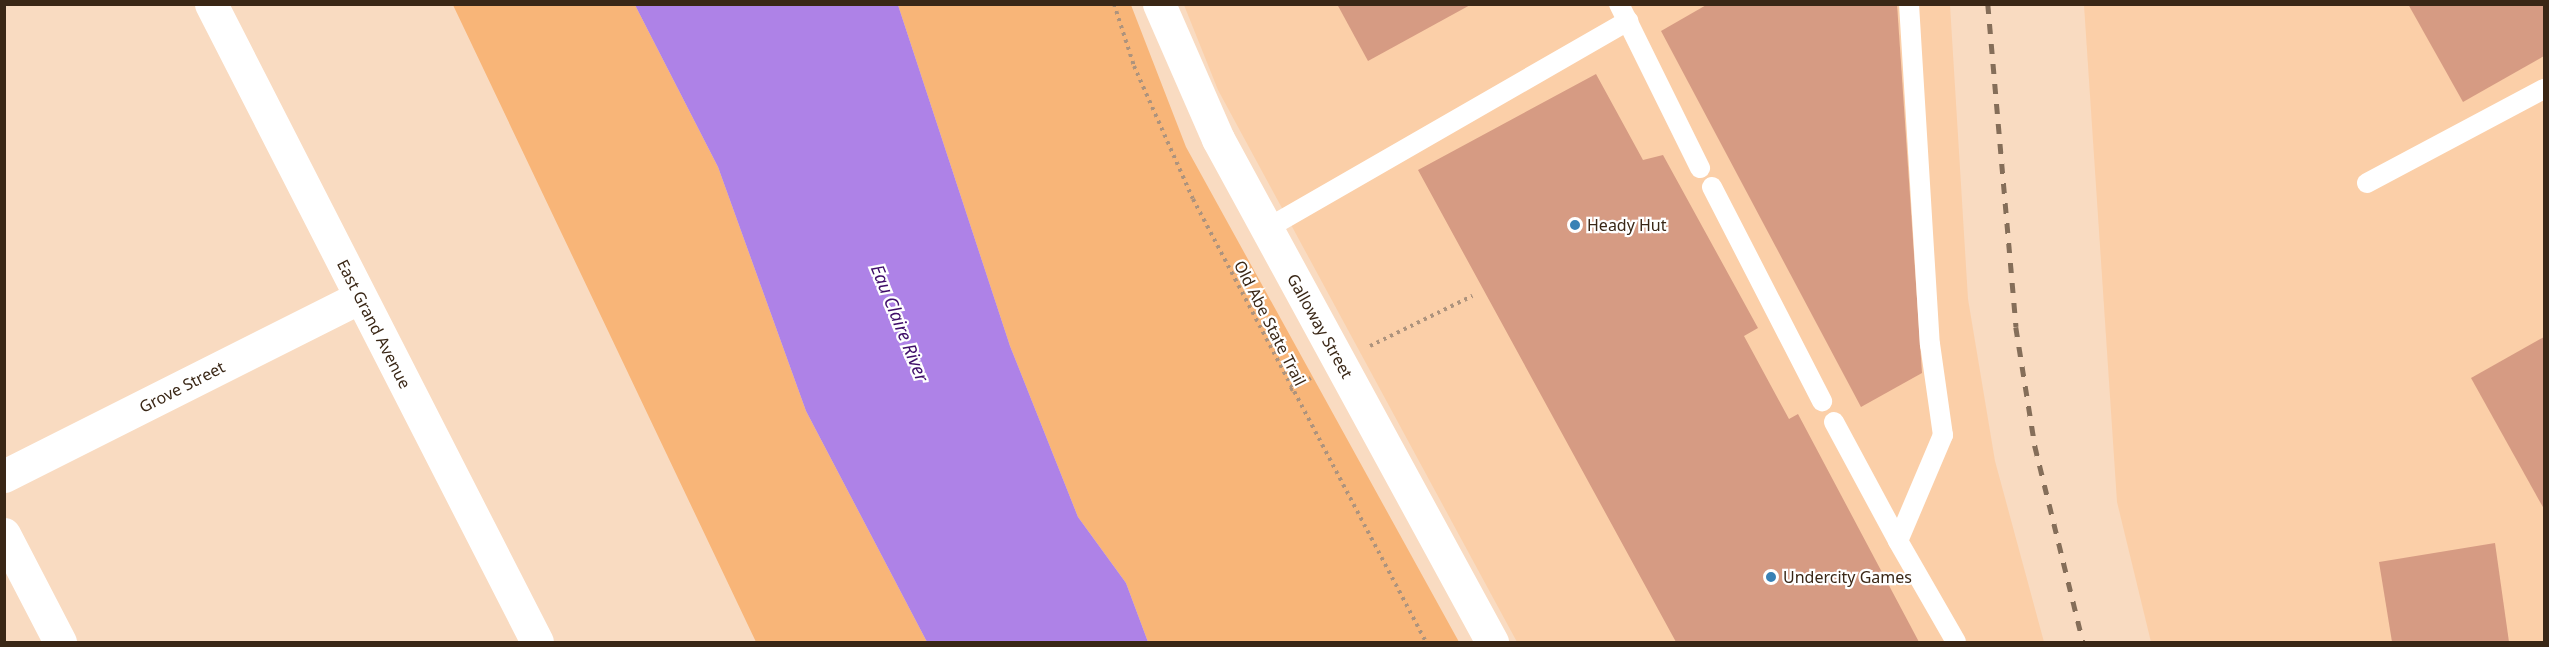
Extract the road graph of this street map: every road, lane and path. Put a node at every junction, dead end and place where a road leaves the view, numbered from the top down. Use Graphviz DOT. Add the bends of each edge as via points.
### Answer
graph roads {
  1 [pos="211,4"];
  2 [pos="1114,4"];
  3 [pos="1159,4"];
  4 [pos="1910,4"];
  5 [pos="1624,13"];
  6 [pos="2544,89"];
  7 [pos="1700,168"];
  8 [pos="2367,183"];
  9 [pos="1712,187"];
  10 [pos="1266,229"];
  11 [pos="360,297"];
  12 [pos="1472,297"];
  13 [pos="1339,363"];
  14 [pos="1290,390"];
  15 [pos="1822,401"];
  16 [pos="1834,422"];
  17 [pos="4,477"];
  18 [pos="4,534"];
  19 [pos="1898,541"];
  20 [pos="60,642"];
  21 [pos="537,642"];
  22 [pos="1426,642"];
  23 [pos="1492,642"];
  24 [pos="1956,642"];
  1 -- 11 [label="street, East Grand Avenue"];
  2 -- 14 [label="path, Old Abe State Trail" via="1158,124"];
  3 -- 10 [label="street, Galloway Street" via="1218,139"];
  4 -- 19 [label="lane" via="1930,344 1943,435"];
  5 -- 7 [label="lane"];
  5 -- 10 [label="lane"];
  6 -- 8 [label="lane"];
  9 -- 15 [label="lane"];
  10 -- 13 [label="street, Galloway Street"];
  11 -- 17 [label="street, Grove Street"];
  11 -- 21 [label="street, East Grand Avenue"];
  12 -- 13 [label="path"];
  13 -- 14 [label="path"];
  13 -- 23 [label="street, Galloway Street"];
  14 -- 22 [label="path, Old Abe State Trail"];
  16 -- 19 [label="lane"];
  18 -- 20 [label="street"];
  19 -- 24 [label="lane"];
}
